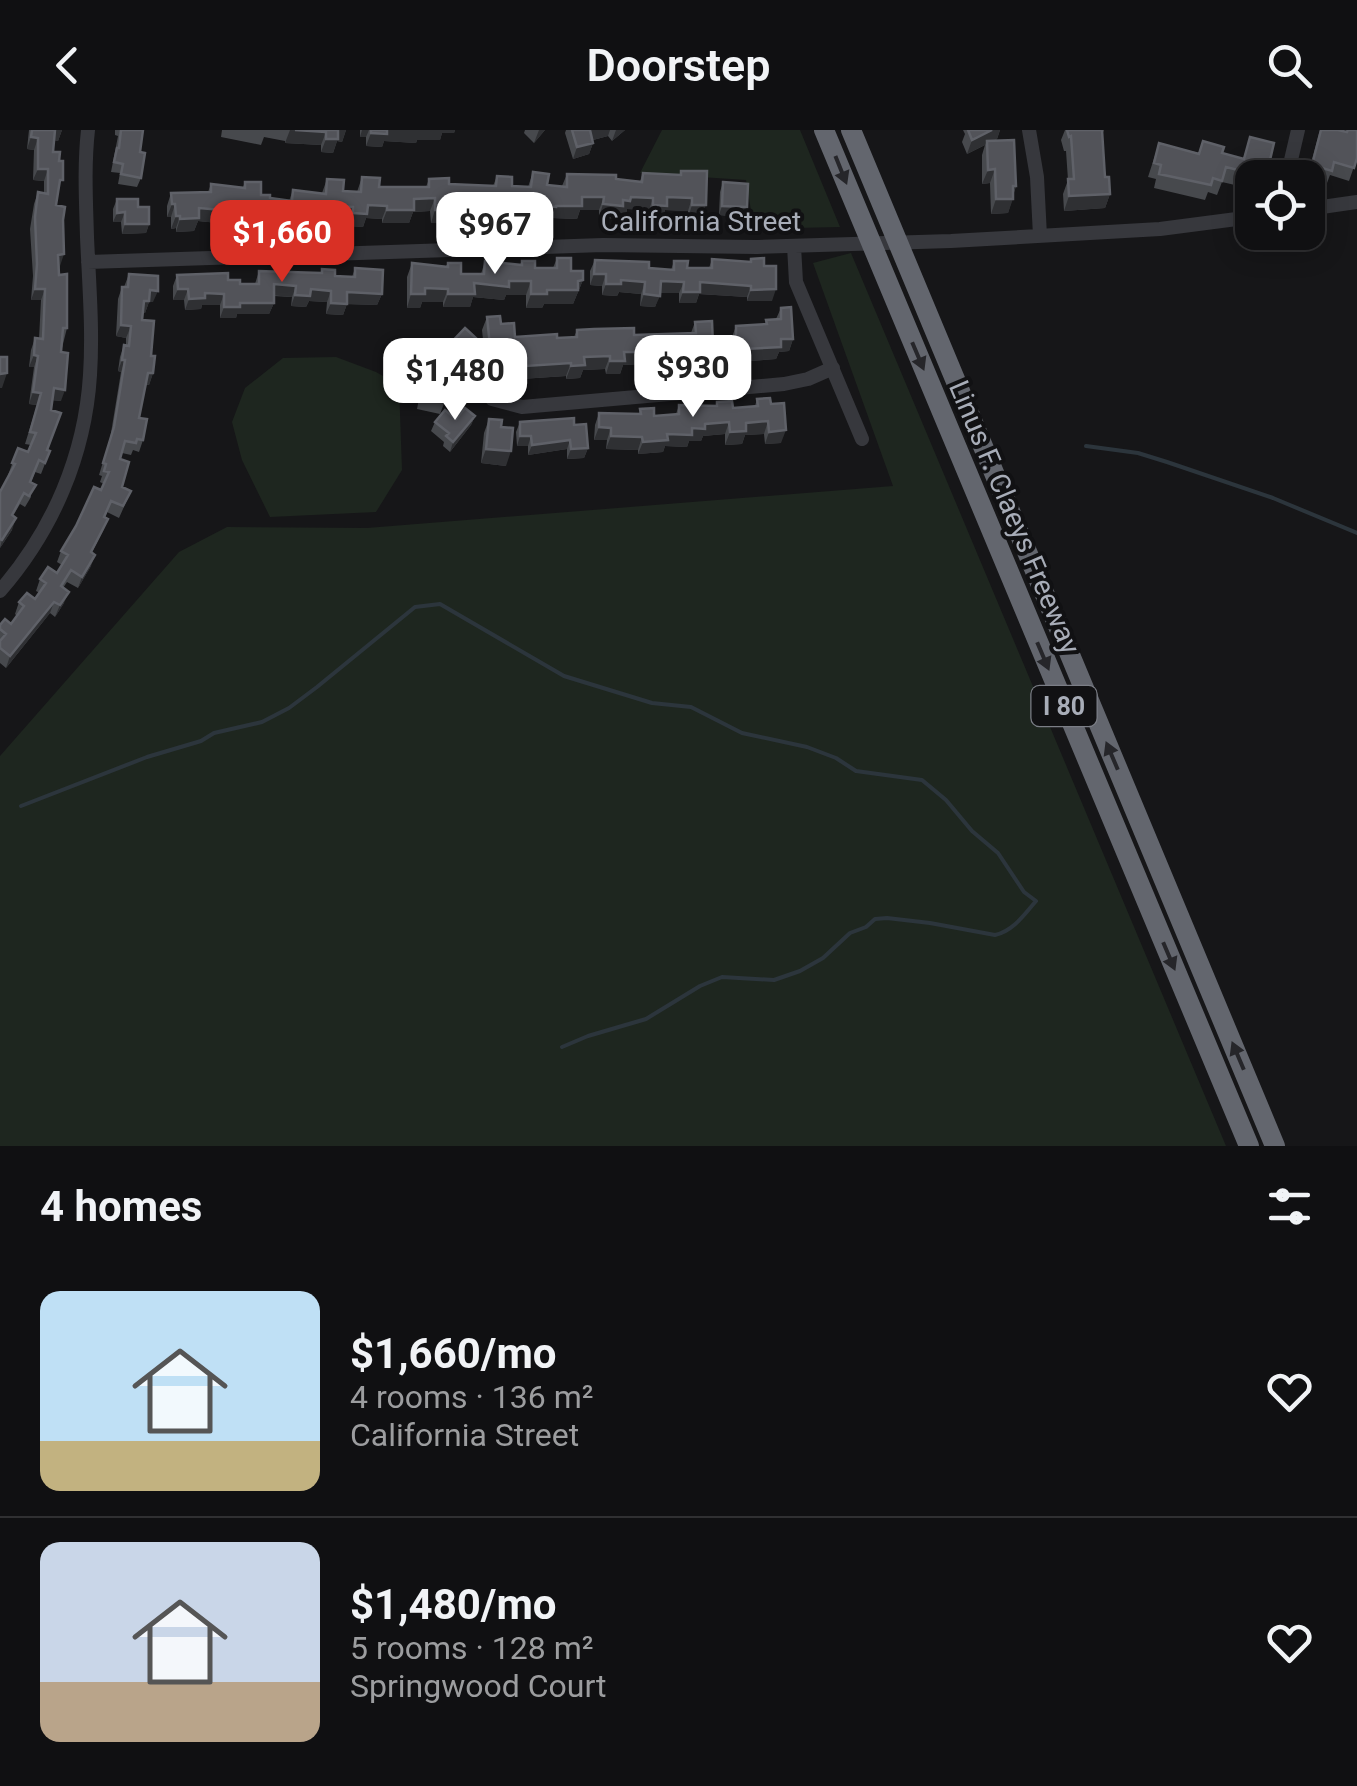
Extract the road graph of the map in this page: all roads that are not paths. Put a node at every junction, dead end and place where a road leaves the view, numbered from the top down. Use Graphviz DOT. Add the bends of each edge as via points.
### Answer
graph roads {
  1 [pos="88,130"];
  2 [pos="824,130"];
  3 [pos="851,130"];
  4 [pos="1029,130"];
  5 [pos="1298,130"];
  6 [pos="1291,160"];
  7 [pos="1357,202"];
  8 [pos="1325,207"];
  9 [pos="1235,219"];
  10 [pos="1040,236"];
  11 [pos="794,246"];
  12 [pos="88,262"];
  13 [pos="833,368"];
  14 [pos="492,399"];
  15 [pos="862,439"];
  16 [pos="0,591"];
  17 [pos="1249,1146"];
  18 [pos="1275,1146"];
  1 -- 12 [label="street"];
  2 -- 17 [label="highway, Linus F. Claeys Freeway / I 80, one-way"];
  18 -- 3 [label="highway, Linus F. Claeys Freeway / I 80, one-way"];
  4 -- 10 [label="street"];
  5 -- 6 [label="street"];
  7 -- 8 [label="street"];
  9 -- 10 [label="street, California Street"];
  10 -- 11 [label="street, California Street"];
  11 -- 12 [label="street, California Street" via="603,245"];
  11 -- 13 [label="street" via="796,282"];
  12 -- 16 [label="street" via="91,364 79,443 51,518"];
  13 -- 14 [label="street" via="747,387 522,407"];
  13 -- 15 [label="street"];
}
